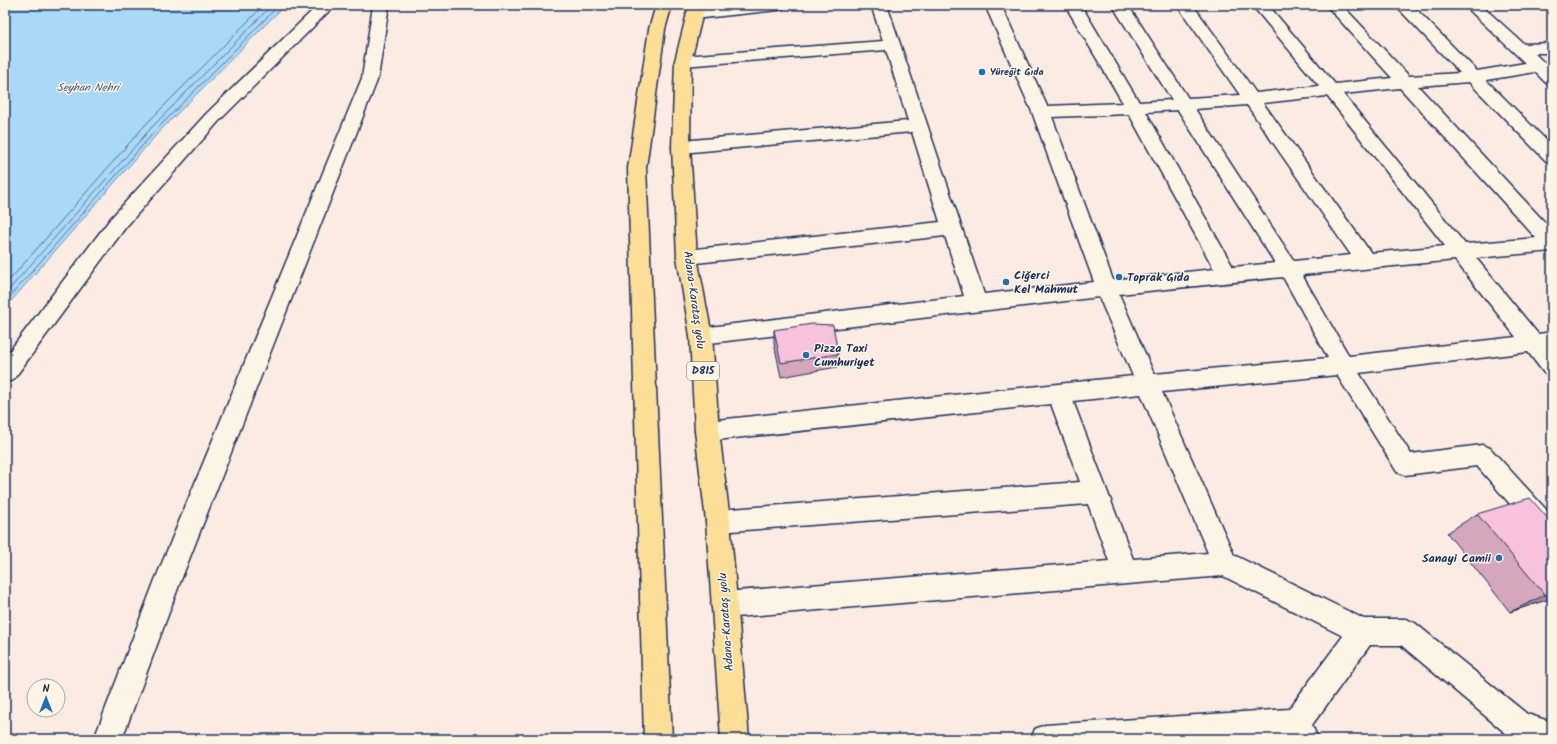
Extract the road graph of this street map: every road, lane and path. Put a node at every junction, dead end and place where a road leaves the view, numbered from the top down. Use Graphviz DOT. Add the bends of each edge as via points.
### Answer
graph roads {
  1 [pos="327,5"];
  2 [pos="381,5"];
  3 [pos="664,5"];
  4 [pos="778,5"];
  5 [pos="879,5"];
  6 [pos="993,5"];
  7 [pos="1073,5"];
  8 [pos="1120,5"];
  9 [pos="1185,5"];
  10 [pos="1260,5"];
  11 [pos="1334,5"];
  12 [pos="1403,5"];
  13 [pos="1472,5"];
  14 [pos="696,9"];
  15 [pos="893,45"];
  16 [pos="1552,48"];
  17 [pos="1520,49"];
  18 [pos="683,61"];
  19 [pos="1539,66"];
  20 [pos="1474,77"];
  21 [pos="1552,79"];
  22 [pos="1404,82"];
  23 [pos="1331,90"];
  24 [pos="1252,99"];
  25 [pos="1183,103"];
  26 [pos="1134,107"];
  27 [pos="1041,112"];
  28 [pos="920,126"];
  29 [pos="681,147"];
  30 [pos="1552,157"];
  31 [pos="952,228"];
  32 [pos="1552,244"];
  33 [pos="1460,252"];
  34 [pos="687,257"];
  35 [pos="1367,262"];
  36 [pos="1289,269"];
  37 [pos="1228,276"];
  38 [pos="1106,288"];
  39 [pos="976,302"];
  40 [pos="701,336"];
  41 [pos="1542,342"];
  42 [pos="1343,366"];
  43 [pos="1552,367"];
  44 [pos="5,374"];
  45 [pos="1148,384"];
  46 [pos="1059,394"];
  47 [pos="707,431"];
  48 [pos="1096,492"];
  49 [pos="718,521"];
  50 [pos="1552,534"];
  51 [pos="1225,564"];
  52 [pos="1125,571"];
  53 [pos="724,606"];
  54 [pos="1363,632"];
  55 [pos="1300,731"];
  56 [pos="1552,736"];
  57 [pos="108,739"];
  58 [pos="658,739"];
  59 [pos="735,739"];
  60 [pos="1045,739"];
  1 -- 44 [label="street" via="213,118 118,223"];
  2 -- 57 [label="street" via="370,78 168,580"];
  3 -- 58 [label="main road" via="657,29 637,168"];
  4 -- 14 [label="street"];
  5 -- 15 [label="street"];
  6 -- 27 [label="street"];
  7 -- 26 [label="street"];
  8 -- 25 [label="street"];
  9 -- 24 [label="street"];
  10 -- 23 [label="street"];
  11 -- 22 [label="street"];
  12 -- 20 [label="street"];
  13 -- 17 [label="street"];
  14 -- 18 [label="main road, Adana-Karataş yolu / D815"];
  15 -- 18 [label="street"];
  15 -- 28 [label="street"];
  16 -- 17 [label="street"];
  17 -- 19 [label="street"];
  18 -- 29 [label="main road, Adana-Karataş yolu / D815"];
  19 -- 20 [label="street"];
  19 -- 21 [label="street"];
  20 -- 22 [label="street"];
  20 -- 30 [label="street"];
  22 -- 23 [label="street"];
  22 -- 32 [label="street"];
  23 -- 24 [label="street"];
  23 -- 33 [label="street"];
  24 -- 25 [label="street"];
  24 -- 35 [label="street"];
  25 -- 26 [label="street"];
  25 -- 36 [label="street"];
  26 -- 27 [label="street"];
  26 -- 37 [label="street"];
  27 -- 38 [label="street"];
  28 -- 29 [label="street"];
  28 -- 31 [label="street"];
  29 -- 34 [label="main road, Adana-Karataş yolu / D815"];
  31 -- 34 [label="street"];
  31 -- 39 [label="street"];
  32 -- 33 [label="street"];
  33 -- 35 [label="street"];
  33 -- 41 [label="street"];
  34 -- 40 [label="main road, Adana-Karataş yolu / D815"];
  35 -- 36 [label="street"];
  36 -- 37 [label="street"];
  36 -- 42 [label="street"];
  37 -- 38 [label="street"];
  38 -- 39 [label="street"];
  38 -- 45 [label="street"];
  39 -- 40 [label="street"];
  40 -- 47 [label="main road, Adana-Karataş yolu / D815"];
  41 -- 42 [label="street"];
  41 -- 43 [label="street"];
  42 -- 45 [label="street"];
  42 -- 50 [label="street" via="1405,465 1482,455"];
  45 -- 46 [label="street"];
  45 -- 51 [label="street"];
  46 -- 47 [label="street"];
  46 -- 48 [label="street"];
  47 -- 49 [label="main road, Adana-Karataş yolu / D815"];
  48 -- 49 [label="street"];
  48 -- 52 [label="street"];
  49 -- 53 [label="main road, Adana-Karataş yolu / D815"];
  51 -- 52 [label="street"];
  51 -- 54 [label="street"];
  52 -- 53 [label="street"];
  53 -- 59 [label="main road, Adana-Karataş yolu / D815"];
  54 -- 55 [label="street"];
  54 -- 56 [label="street" via="1406,632 1519,726"];
  55 -- 60 [label="street"];
}
